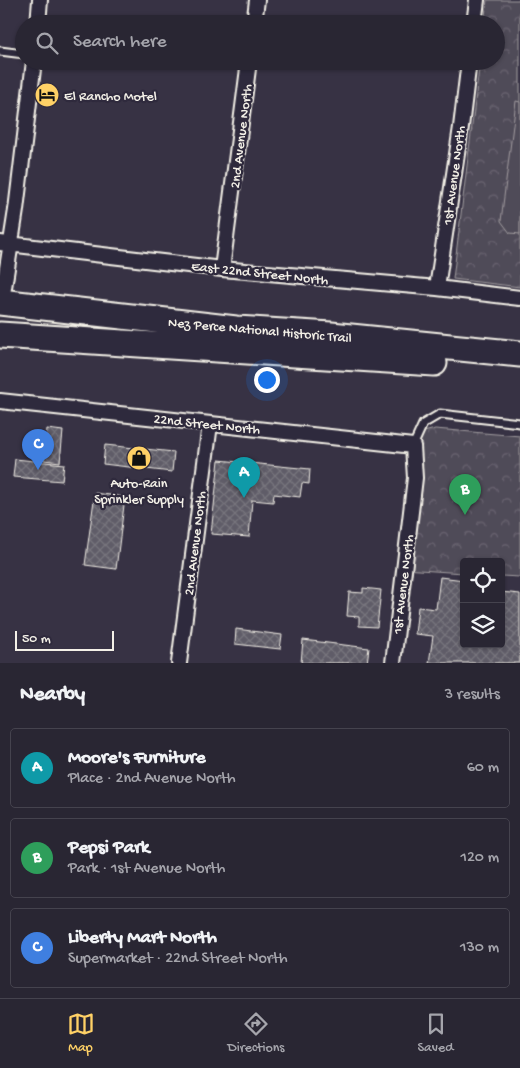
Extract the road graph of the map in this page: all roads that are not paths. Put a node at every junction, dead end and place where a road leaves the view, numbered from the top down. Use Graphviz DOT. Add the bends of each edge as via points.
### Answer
graph roads {
  1 [pos="40,0"];
  2 [pos="257,0"];
  3 [pos="477,0"];
  4 [pos="39,15"];
  5 [pos="255,15"];
  6 [pos="475,15"];
  7 [pos="0,52"];
  8 [pos="15,53"];
  9 [pos="33,70"];
  10 [pos="248,70"];
  11 [pos="468,70"];
  12 [pos="5,243"];
  13 [pos="222,269"];
  14 [pos="437,288"];
  15 [pos="520,298"];
  16 [pos="0,309"];
  17 [pos="0,335"];
  18 [pos="520,354"];
  19 [pos="520,370"];
  20 [pos="0,401"];
  21 [pos="520,423"];
  22 [pos="210,424"];
  23 [pos="413,446"];
  24 [pos="179,663"];
  25 [pos="393,663"];
  1 -- 4 [label="street"];
  2 -- 5 [label="street"];
  3 -- 6 [label="street"];
  7 -- 8 [label="lane"];
  9 -- 12 [label="street" via="16,210"];
  10 -- 13 [label="street, 2nd Avenue North"];
  11 -- 14 [label="street, 1st Avenue North"];
  12 -- 13 [label="street, East 22nd Street North"];
  12 -- 16 [label="street"];
  13 -- 14 [label="street, East 22nd Street North"];
  14 -- 15 [label="street, East 22nd Street North"];
  16 -- 18 [label="highway, Nez Perce National Historic Trail"];
  17 -- 19 [label="highway, Nez Perce National Historic Trail"];
  20 -- 22 [label="street, 22nd Street North"];
  21 -- 23 [label="lane" via="440,414 423,424"];
  22 -- 23 [label="street, 22nd Street North"];
  22 -- 24 [label="street, 2nd Avenue North"];
  23 -- 25 [label="street, 1st Avenue North" via="415,478"];
}
